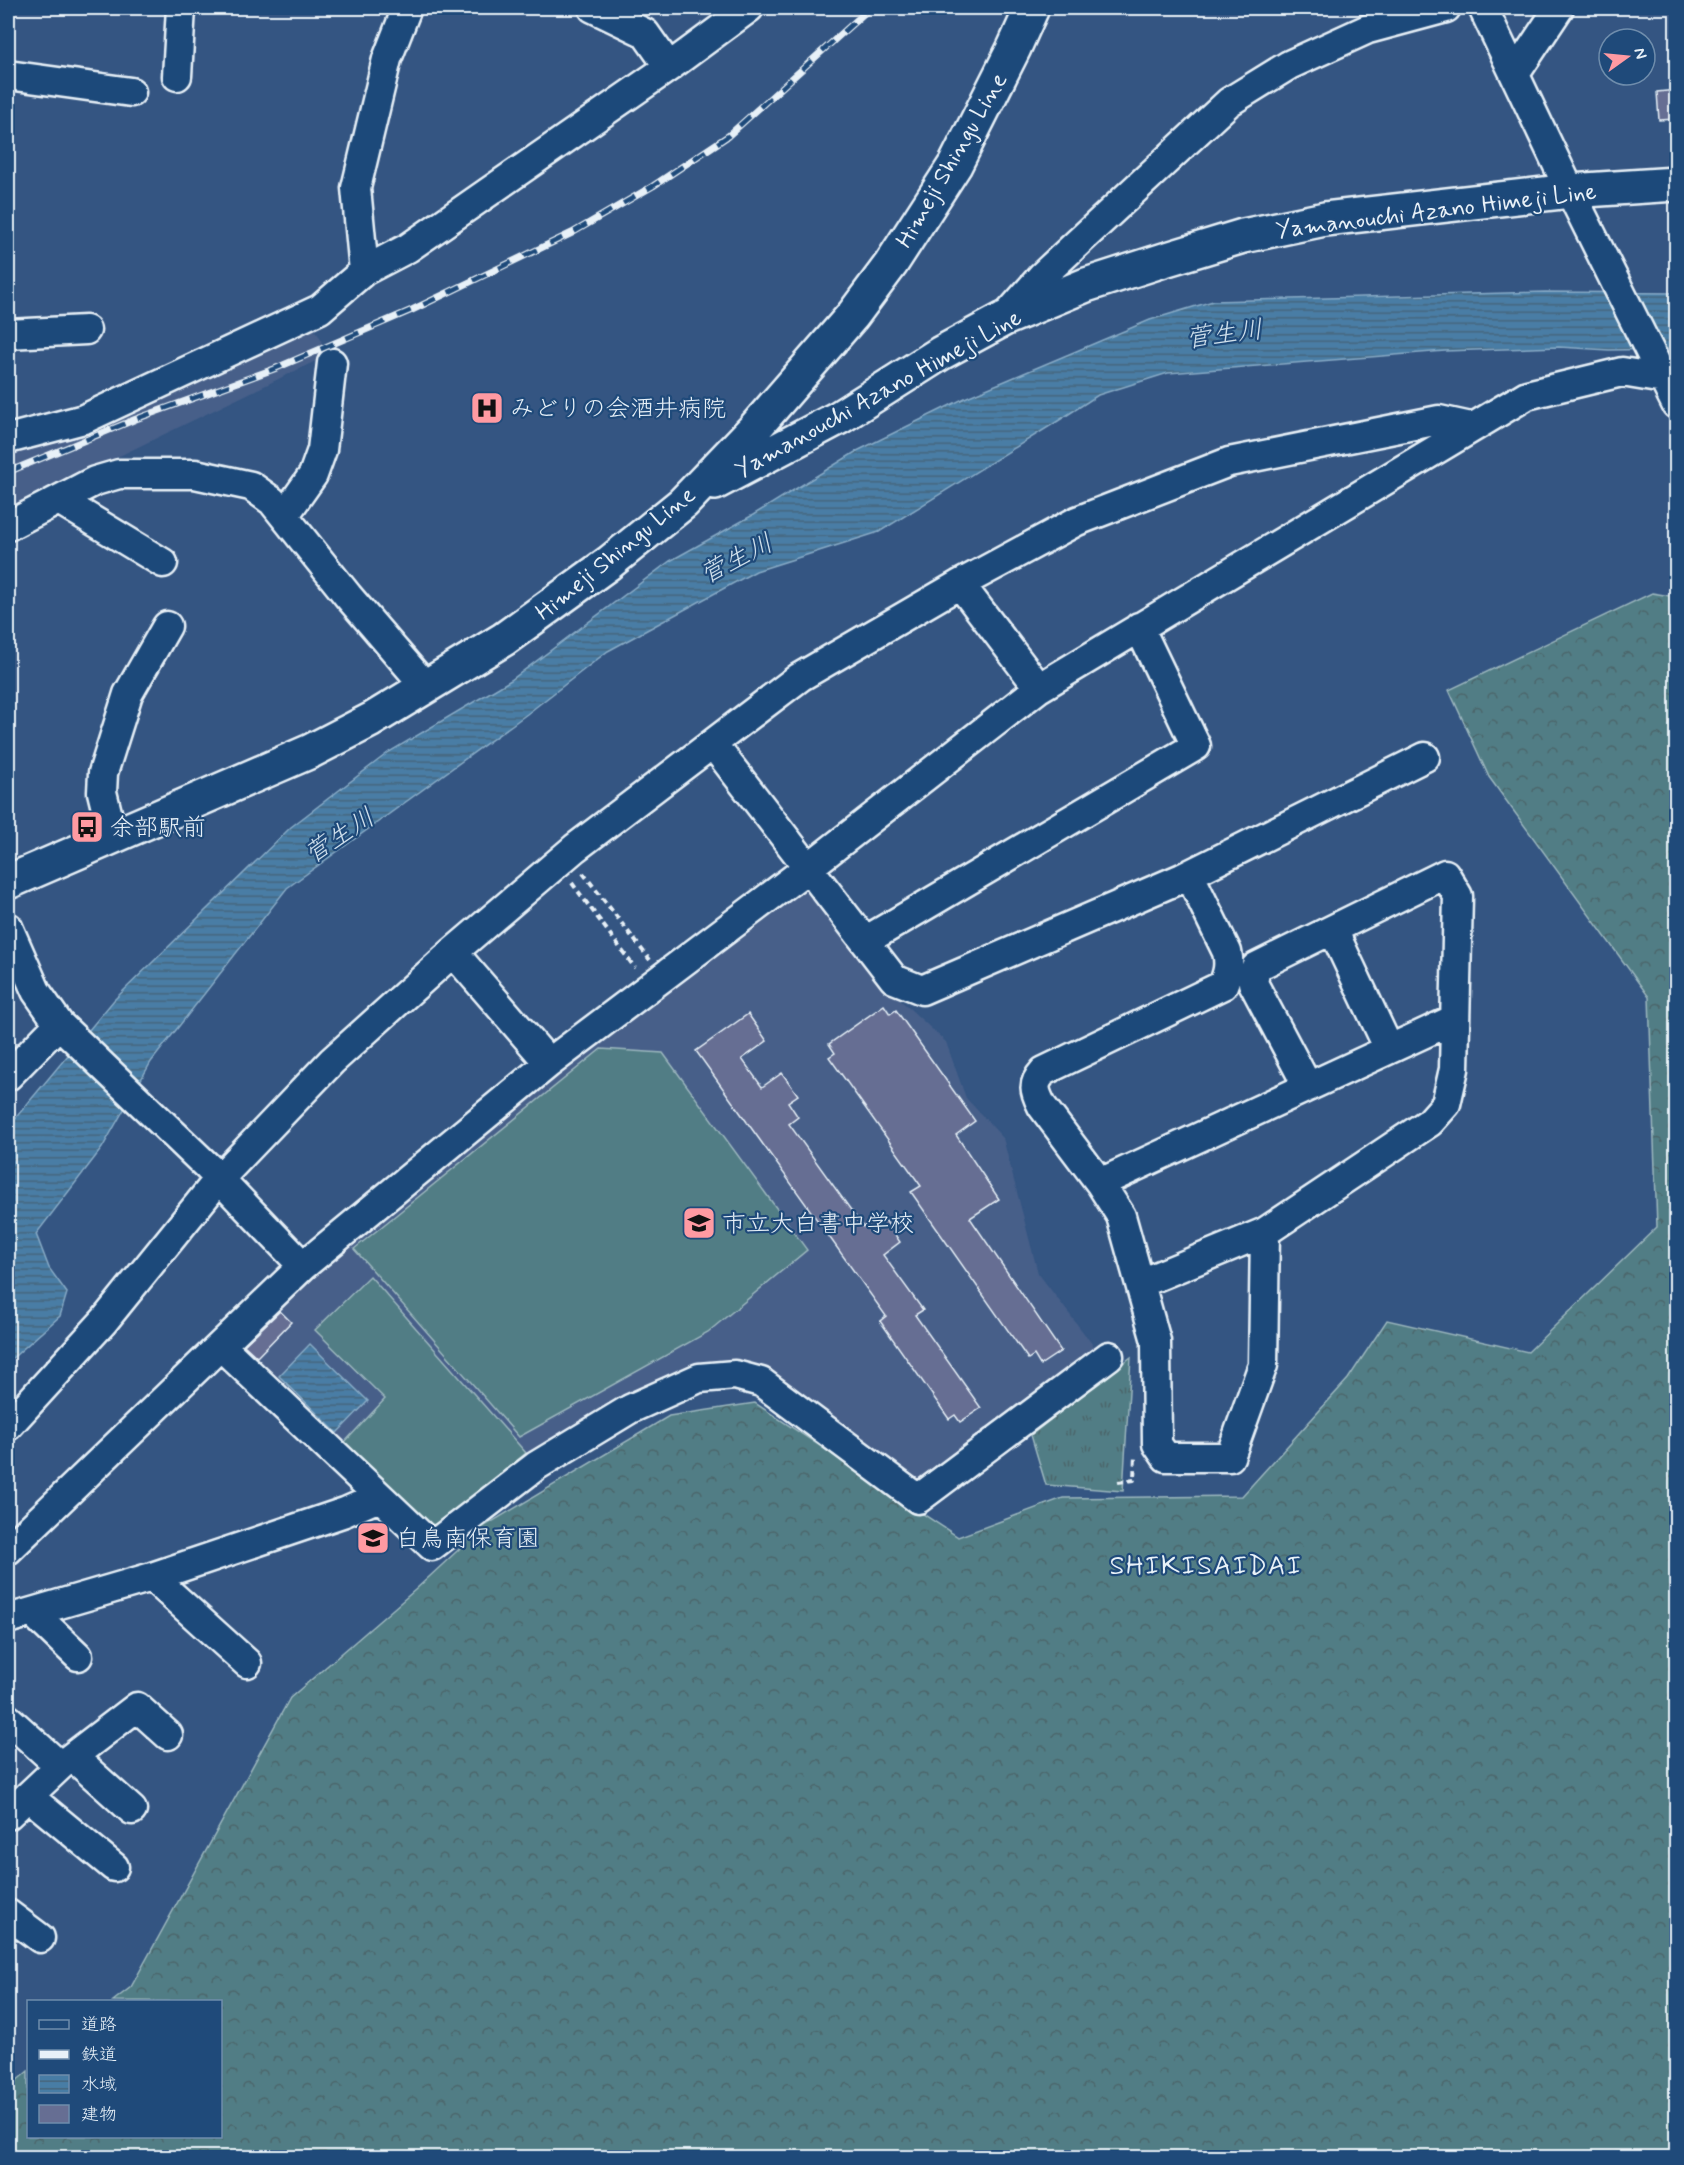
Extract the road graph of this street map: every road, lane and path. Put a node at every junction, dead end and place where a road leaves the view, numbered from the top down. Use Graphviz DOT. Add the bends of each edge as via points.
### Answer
graph roads {
  1 [pos="181,8"];
  2 [pos="407,8"];
  3 [pos="592,8"];
  4 [pos="749,8"];
  5 [pos="1032,8"];
  6 [pos="1442,8"];
  7 [pos="1483,8"];
  8 [pos="1558,8"];
  9 [pos="669,67"];
  10 [pos="1515,74"];
  11 [pos="8,75"];
  12 [pos="177,76"];
  13 [pos="131,92"];
  14 [pos="1677,184"];
  15 [pos="1573,198"];
  16 [pos="364,271"];
  17 [pos="1004,320"];
  18 [pos="86,330"];
  19 [pos="8,334"];
  20 [pos="332,363"];
  21 [pos="1669,382"];
  22 [pos="793,384"];
  23 [pos="1471,427"];
  24 [pos="803,436"];
  25 [pos="8,439"];
  26 [pos="8,483"];
  27 [pos="8,498"];
  28 [pos="59,500"];
  29 [pos="683,503"];
  30 [pos="284,516"];
  31 [pos="8,526"];
  32 [pos="163,563"];
  33 [pos="960,584"];
  34 [pos="167,626"];
  35 [pos="1139,627"];
  36 [pos="427,688"];
  37 [pos="1038,688"];
  38 [pos="713,744"];
  39 [pos="1425,757"];
  40 [pos="113,837"];
  41 [pos="563,858"];
  42 [pos="808,867"];
  43 [pos="1182,878"];
  44 [pos="8,882"];
  45 [pos="8,927"];
  46 [pos="1333,930"];
  47 [pos="865,941"];
  48 [pos="453,952"];
  49 [pos="656,982"];
  50 [pos="1455,1019"];
  51 [pos="63,1029"];
  52 [pos="1389,1049"];
  53 [pos="549,1063"];
  54 [pos="8,1076"];
  55 [pos="1308,1087"];
  56 [pos="214,1173"];
  57 [pos="1100,1183"];
  58 [pos="1266,1232"];
  59 [pos="303,1266"];
  60 [pos="1141,1283"];
  61 [pos="221,1346"];
  62 [pos="1109,1356"];
  63 [pos="8,1426"];
  64 [pos="379,1497"];
  65 [pos="8,1550"];
  66 [pos="152,1577"];
  67 [pos="20,1616"];
  68 [pos="78,1656"];
  69 [pos="247,1663"];
  70 [pos="8,1719"];
  71 [pos="168,1735"];
  72 [pos="67,1762"];
  73 [pos="28,1796"];
  74 [pos="132,1810"];
  75 [pos="8,1815"];
  76 [pos="114,1868"];
  77 [pos="8,1914"];
  78 [pos="40,1938"];
  1 -- 12 [label="street"];
  2 -- 16 [label="street" via="387,59 356,188"];
  3 -- 9 [label="street" via="645,33"];
  4 -- 9 [label="street"];
  5 -- 22 [label="main road, Himeji Shingu Line" via="955,165 931,203 853,315"];
  6 -- 17 [label="street" via="1368,29 1289,65 1229,102 1042,276"];
  7 -- 10 [label="street"];
  8 -- 10 [label="street"];
  9 -- 16 [label="street" via="408,248"];
  10 -- 15 [label="street"];
  11 -- 13 [label="street"];
  14 -- 15 [label="main road, Yamanouchi Azano Himeji Line"];
  15 -- 17 [label="main road, Yamanouchi Azano Himeji Line" via="1325,219 1243,236 1086,285"];
  15 -- 21 [label="street"];
  16 -- 25 [label="street" via="320,309 84,418"];
  17 -- 24 [label="main road, Yamanouchi Azano Himeji Line"];
  18 -- 19 [label="street"];
  20 -- 30 [label="street" via="322,450 313,475"];
  21 -- 23 [label="street" via="1622,372 1527,395"];
  22 -- 24 [label="main road" via="789,412"];
  22 -- 29 [label="main road, Himeji Shingu Line"];
  23 -- 33 [label="street" via="1439,420 1229,462 1077,521"];
  23 -- 35 [label="street"];
  24 -- 29 [label="main road, Yamanouchi Azano Himeji Line"];
  26 -- 27 [label="path" via="13,496"];
  28 -- 30 [label="street" via="94,481 119,474 195,474 250,486 272,501"];
  28 -- 31 [label="street"];
  28 -- 32 [label="street"];
  29 -- 36 [label="main road, Himeji Shingu Line" via="547,609"];
  30 -- 36 [label="street"];
  33 -- 37 [label="street"];
  33 -- 38 [label="street" via="800,677"];
  34 -- 40 [label="street" via="128,694 103,773 102,792"];
  35 -- 37 [label="street"];
  35 -- 47 [label="street" via="1196,746"];
  36 -- 40 [label="main road, Himeji Shingu Line" via="311,751"];
  37 -- 42 [label="street"];
  38 -- 41 [label="street"];
  38 -- 42 [label="street"];
  39 -- 43 [label="street"];
  40 -- 44 [label="main road, Himeji Shingu Line"];
  41 -- 48 [label="street"];
  41 -- 49 [label="path"];
  41 -- 49 [label="path"];
  42 -- 47 [label="street"];
  42 -- 49 [label="street"];
  43 -- 47 [label="street" via="922,990 894,980"];
  43 -- 57 [label="street" via="1194,884 1227,952 1228,972 1223,985 1044,1071 1036,1079 1035,1093 1042,1106"];
  45 -- 51 [label="street" via="36,991"];
  46 -- 50 [label="street" via="1445,874 1458,896"];
  46 -- 52 [label="street"];
  46 -- 55 [label="street" via="1256,967 1253,983"];
  48 -- 53 [label="street"];
  48 -- 56 [label="street"];
  49 -- 53 [label="street"];
  50 -- 52 [label="street"];
  50 -- 58 [label="street" via="1454,1069 1446,1104 1430,1122"];
  51 -- 54 [label="street"];
  51 -- 56 [label="street"];
  52 -- 55 [label="street"];
  53 -- 59 [label="street"];
  55 -- 57 [label="street"];
  56 -- 59 [label="street"];
  56 -- 63 [label="street" via="104,1321"];
  57 -- 60 [label="street" via="1121,1216"];
  58 -- 60 [label="street"];
  58 -- 60 [label="street" via="1263,1365 1230,1457 1166,1457 1157,1444 1156,1341"];
  59 -- 61 [label="street"];
  61 -- 64 [label="street"];
  61 -- 65 [label="street"];
  62 -- 64 [label="street" via="918,1498 761,1382 735,1375 699,1378 630,1409 536,1466 432,1546"];
  64 -- 66 [label="street"];
  66 -- 67 [label="street"];
  66 -- 69 [label="street"];
  67 -- 68 [label="street"];
  70 -- 72 [label="street"];
  71 -- 72 [label="street" via="137,1707"];
  72 -- 73 [label="street"];
  72 -- 74 [label="street"];
  73 -- 75 [label="street"];
  73 -- 76 [label="street"];
  77 -- 78 [label="street"];
}
